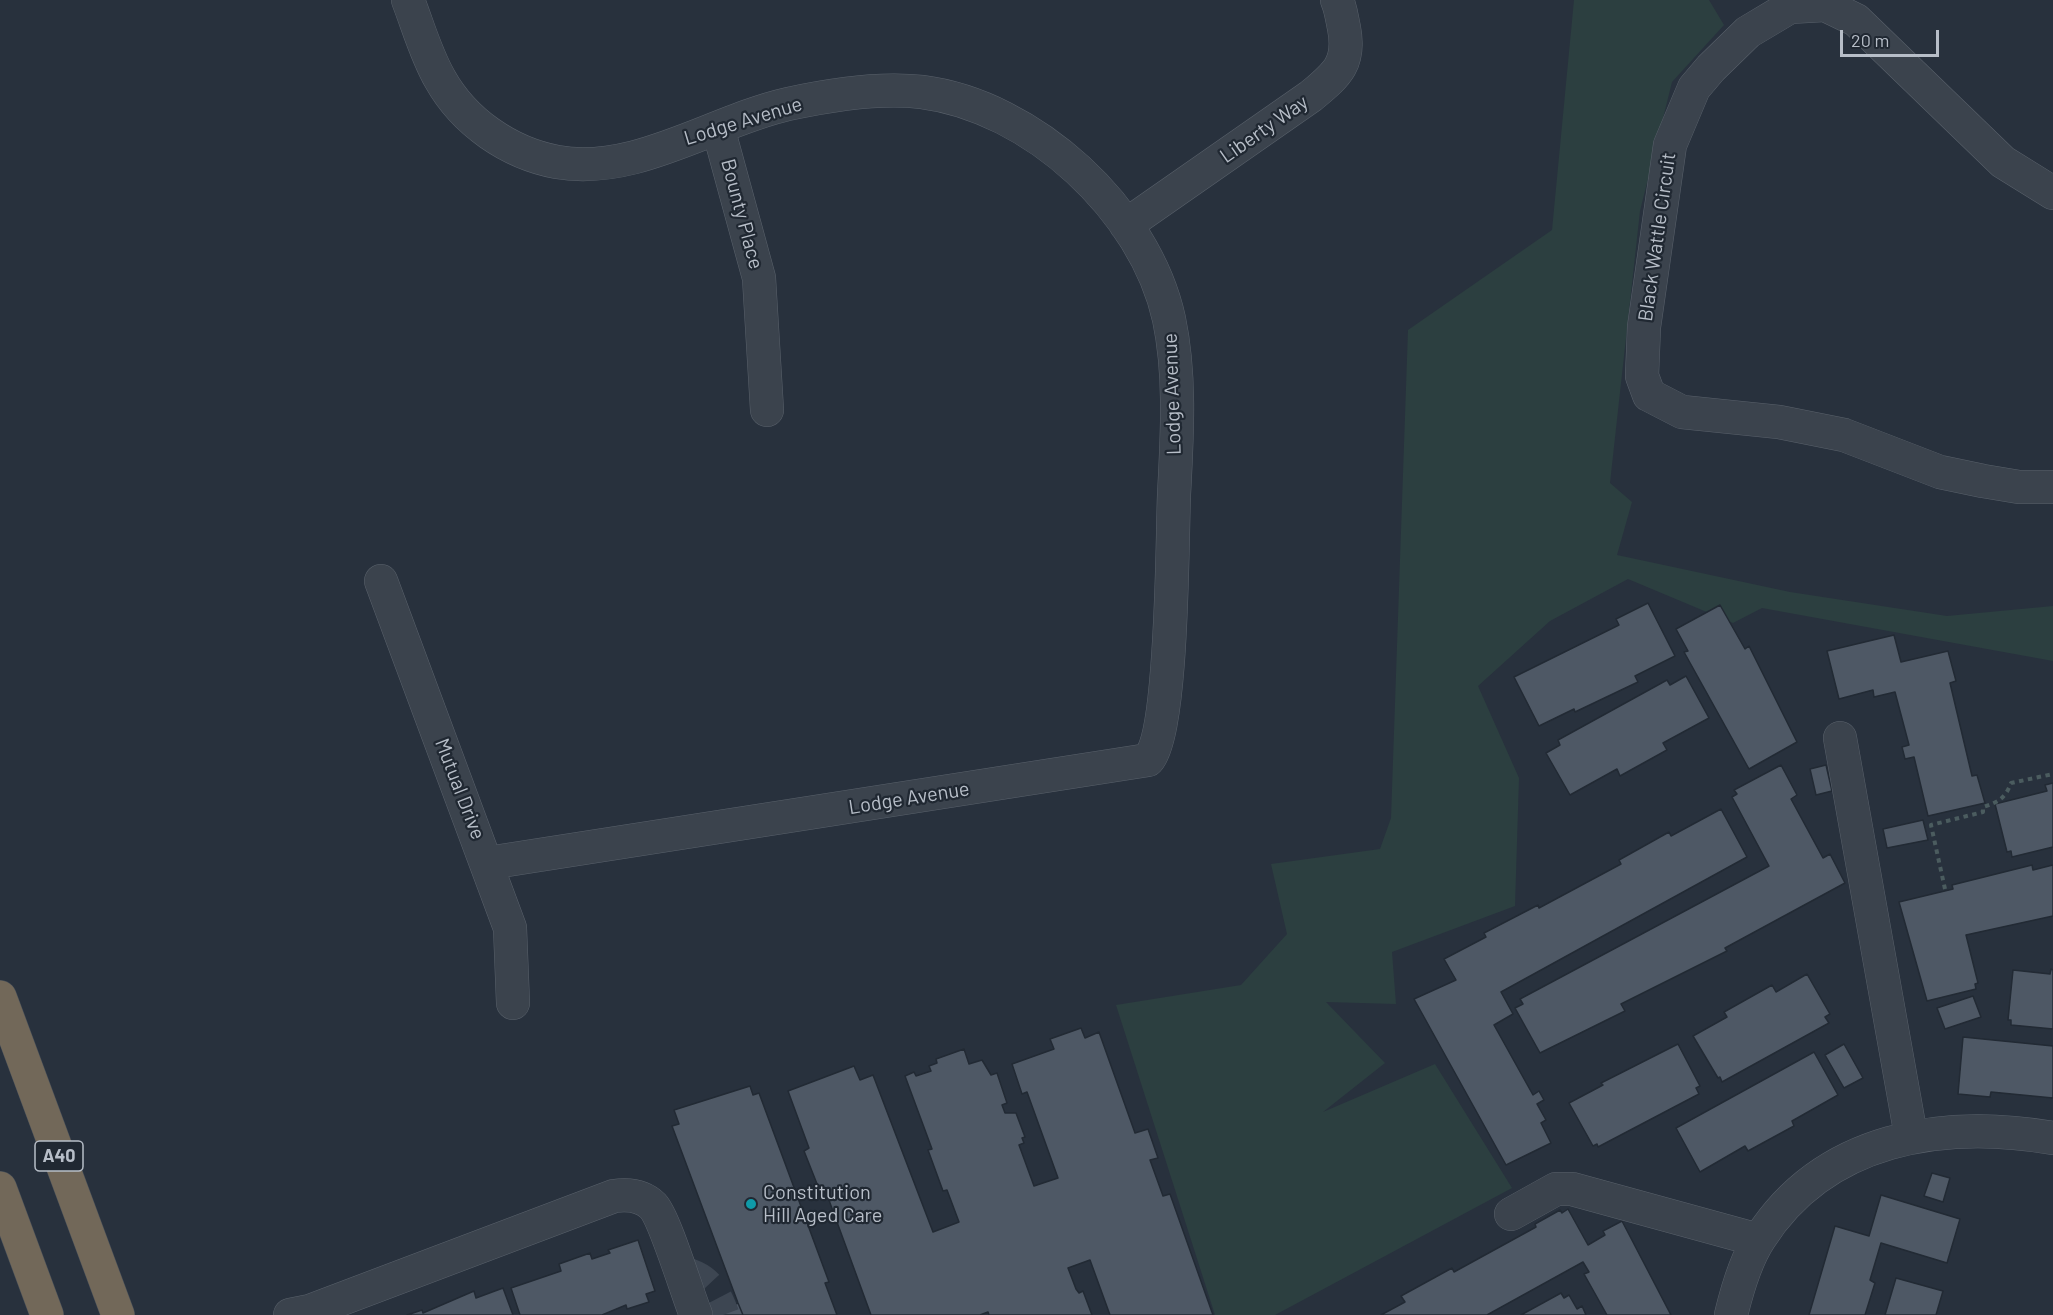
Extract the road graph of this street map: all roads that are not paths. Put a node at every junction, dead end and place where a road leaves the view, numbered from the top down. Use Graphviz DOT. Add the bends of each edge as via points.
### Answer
graph roads {
  1 [pos="408,0"];
  2 [pos="1337,0"];
  3 [pos="718,128"];
  4 [pos="2053,193"];
  5 [pos="1126,225"];
  6 [pos="767,410"];
  7 [pos="2053,487"];
  8 [pos="381,581"];
  9 [pos="1840,738"];
  10 [pos="488,862"];
  11 [pos="0,997"];
  12 [pos="513,1003"];
  13 [pos="1911,1136"];
  14 [pos="2053,1138"];
  15 [pos="0,1188"];
  16 [pos="1511,1214"];
  17 [pos="1758,1240"];
  18 [pos="46,1315"];
  19 [pos="118,1315"];
  20 [pos="290,1315"];
  21 [pos="696,1315"];
  22 [pos="1731,1315"];
  1 -- 3 [label="street, Lodge Avenue" via="439,78 461,110 489,134 525,152 558,162 599,164 635,158"];
  2 -- 5 [label="street, Liberty Way" via="1346,55 1330,80"];
  3 -- 5 [label="street, Lodge Avenue" via="786,105 837,96 920,92 948,98 1012,122 1040,138 1096,186"];
  3 -- 6 [label="street, Bounty Place" via="759,279"];
  4 -- 7 [label="street, Black Wattle Circuit" via="2003,162 1856,20 1825,5 1790,7 1748,32 1711,68 1694,88 1670,145 1644,327 1642,376 1649,395 1682,412 1814,427 1940,471 2019,487"];
  5 -- 10 [label="street, Lodge Avenue" via="1142,250 1168,315 1176,389 1172,595 1161,720 1155,752 1148,760"];
  8 -- 10 [label="street, Mutual Drive"];
  9 -- 13 [label="street"];
  10 -- 12 [label="street, Mutual Drive" via="510,928"];
  11 -- 19 [label="highway, A40"];
  13 -- 14 [label="street" via="1973,1132"];
  13 -- 17 [label="street" via="1881,1144 1822,1174 1804,1187"];
  15 -- 18 [label="highway"];
  16 -- 17 [label="street" via="1556,1189 1572,1189"];
  17 -- 22 [label="street"];
  20 -- 21 [label="street" via="624,1195 634,1195 653,1207"];
}
